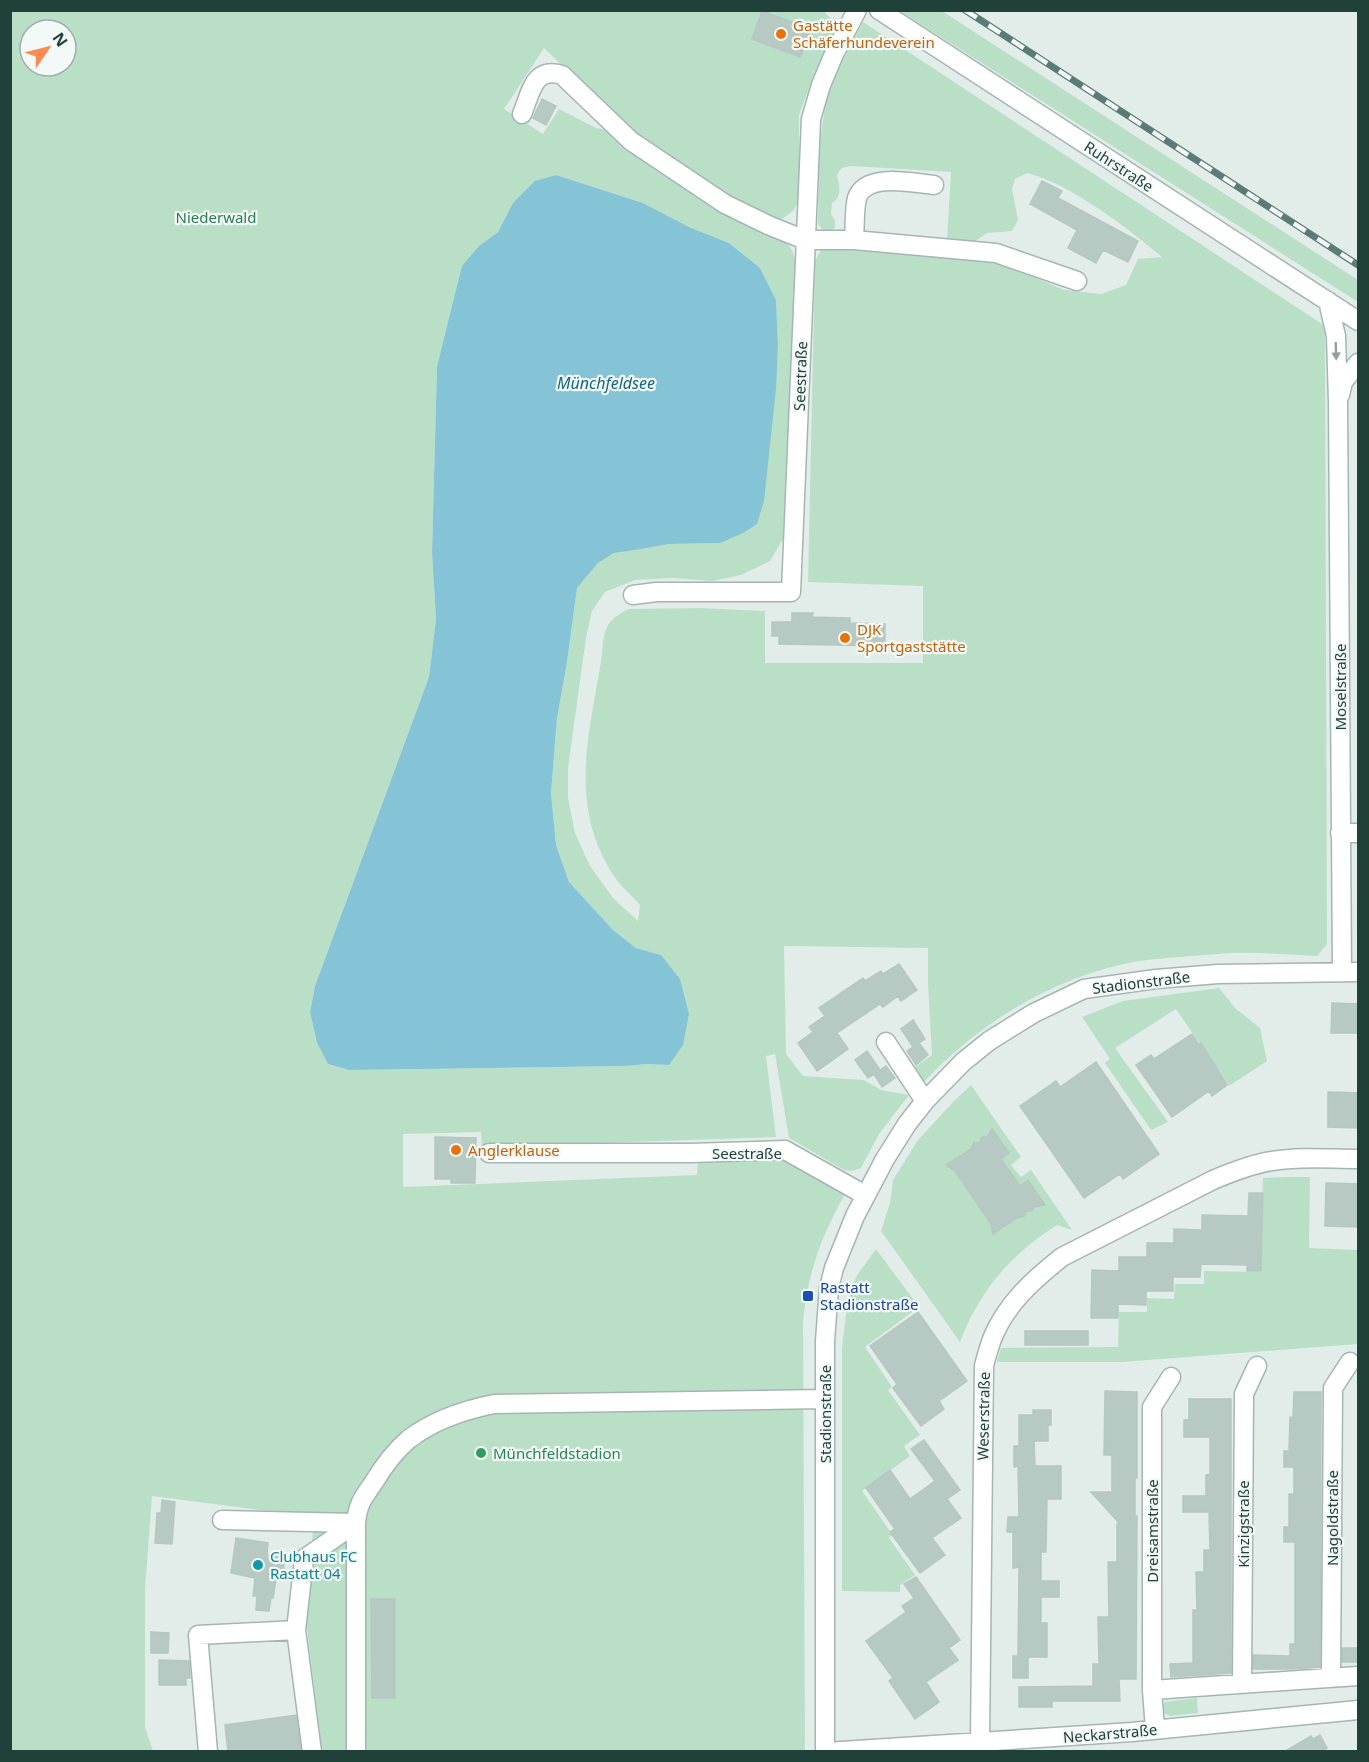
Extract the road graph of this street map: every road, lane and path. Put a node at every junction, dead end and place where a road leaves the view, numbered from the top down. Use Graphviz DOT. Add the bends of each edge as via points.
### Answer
graph roads {
  1 [pos="857,10"];
  2 [pos="879,10"];
  3 [pos="522,114"];
  4 [pos="934,185"];
  5 [pos="805,240"];
  6 [pos="854,240"];
  7 [pos="1077,281"];
  8 [pos="1328,301"];
  9 [pos="1359,321"];
  10 [pos="1359,363"];
  11 [pos="1338,402"];
  12 [pos="633,595"];
  13 [pos="1350,833"];
  14 [pos="1350,972"];
  15 [pos="886,1042"];
  16 [pos="925,1101"];
  17 [pos="489,1153"];
  18 [pos="1359,1160"];
  19 [pos="866,1195"];
  20 [pos="1350,1362"];
  21 [pos="1257,1366"];
  22 [pos="1170,1377"];
  23 [pos="824,1399"];
  24 [pos="222,1520"];
  25 [pos="356,1523"];
  26 [pos="296,1630"];
  27 [pos="1359,1676"];
  28 [pos="1331,1678"];
  29 [pos="1242,1684"];
  30 [pos="1152,1690"];
  31 [pos="1359,1710"];
  32 [pos="1155,1729"];
  33 [pos="980,1742"];
  34 [pos="208,1752"];
  35 [pos="312,1752"];
  36 [pos="356,1752"];
  37 [pos="826,1752"];
  1 -- 5 [label="street, Seestraße" via="834,54 811,119"];
  2 -- 8 [label="street, Ruhrstraße"];
  3 -- 5 [label="street" via="534,84 542,75 562,75 631,141 676,172 725,204"];
  4 -- 6 [label="street" via="884,180 864,188 857,198"];
  5 -- 6 [label="street"];
  5 -- 12 [label="street, Seestraße" via="791,592"];
  6 -- 7 [label="street" via="996,253"];
  8 -- 9 [label="street, Ruhrstraße"];
  8 -- 11 [label="street, Moselstraße, one-way" via="1336,336"];
  10 -- 11 [label="street, Moselstraße" via="1343,382"];
  11 -- 13 [label="street, Moselstraße"];
  13 -- 14 [label="street, Moselstraße"];
  14 -- 16 [label="street, Stadionstraße" via="1218,974 1084,989 989,1041"];
  15 -- 16 [label="street"];
  16 -- 19 [label="street, Stadionstraße" via="890,1150"];
  17 -- 19 [label="street, Seestraße" via="785,1150"];
  18 -- 33 [label="street, Weserstraße" via="1306,1158 1239,1169 1062,1257 1010,1306 992,1339 984,1366"];
  19 -- 23 [label="street, Stadionstraße" via="838,1257 829,1288"];
  20 -- 28 [label="street, Nagoldstraße" via="1333,1388"];
  21 -- 29 [label="street, Kinzigstraße" via="1244,1394"];
  22 -- 30 [label="street, Dreisamstraße" via="1152,1407"];
  23 -- 25 [label="street" via="494,1404 465,1410 409,1440 383,1468 357,1506"];
  23 -- 37 [label="street, Stadionstraße"];
  24 -- 25 [label="street"];
  25 -- 26 [label="street" via="304,1559"];
  25 -- 36 [label="street"];
  26 -- 34 [label="street" via="198,1635"];
  26 -- 35 [label="street"];
  27 -- 28 [label="street"];
  28 -- 29 [label="street"];
  29 -- 30 [label="street"];
  30 -- 32 [label="street, Dreisamstraße"];
  31 -- 32 [label="street, Neckarstraße"];
  32 -- 33 [label="street, Neckarstraße"];
  33 -- 37 [label="street, Neckarstraße"];
}
